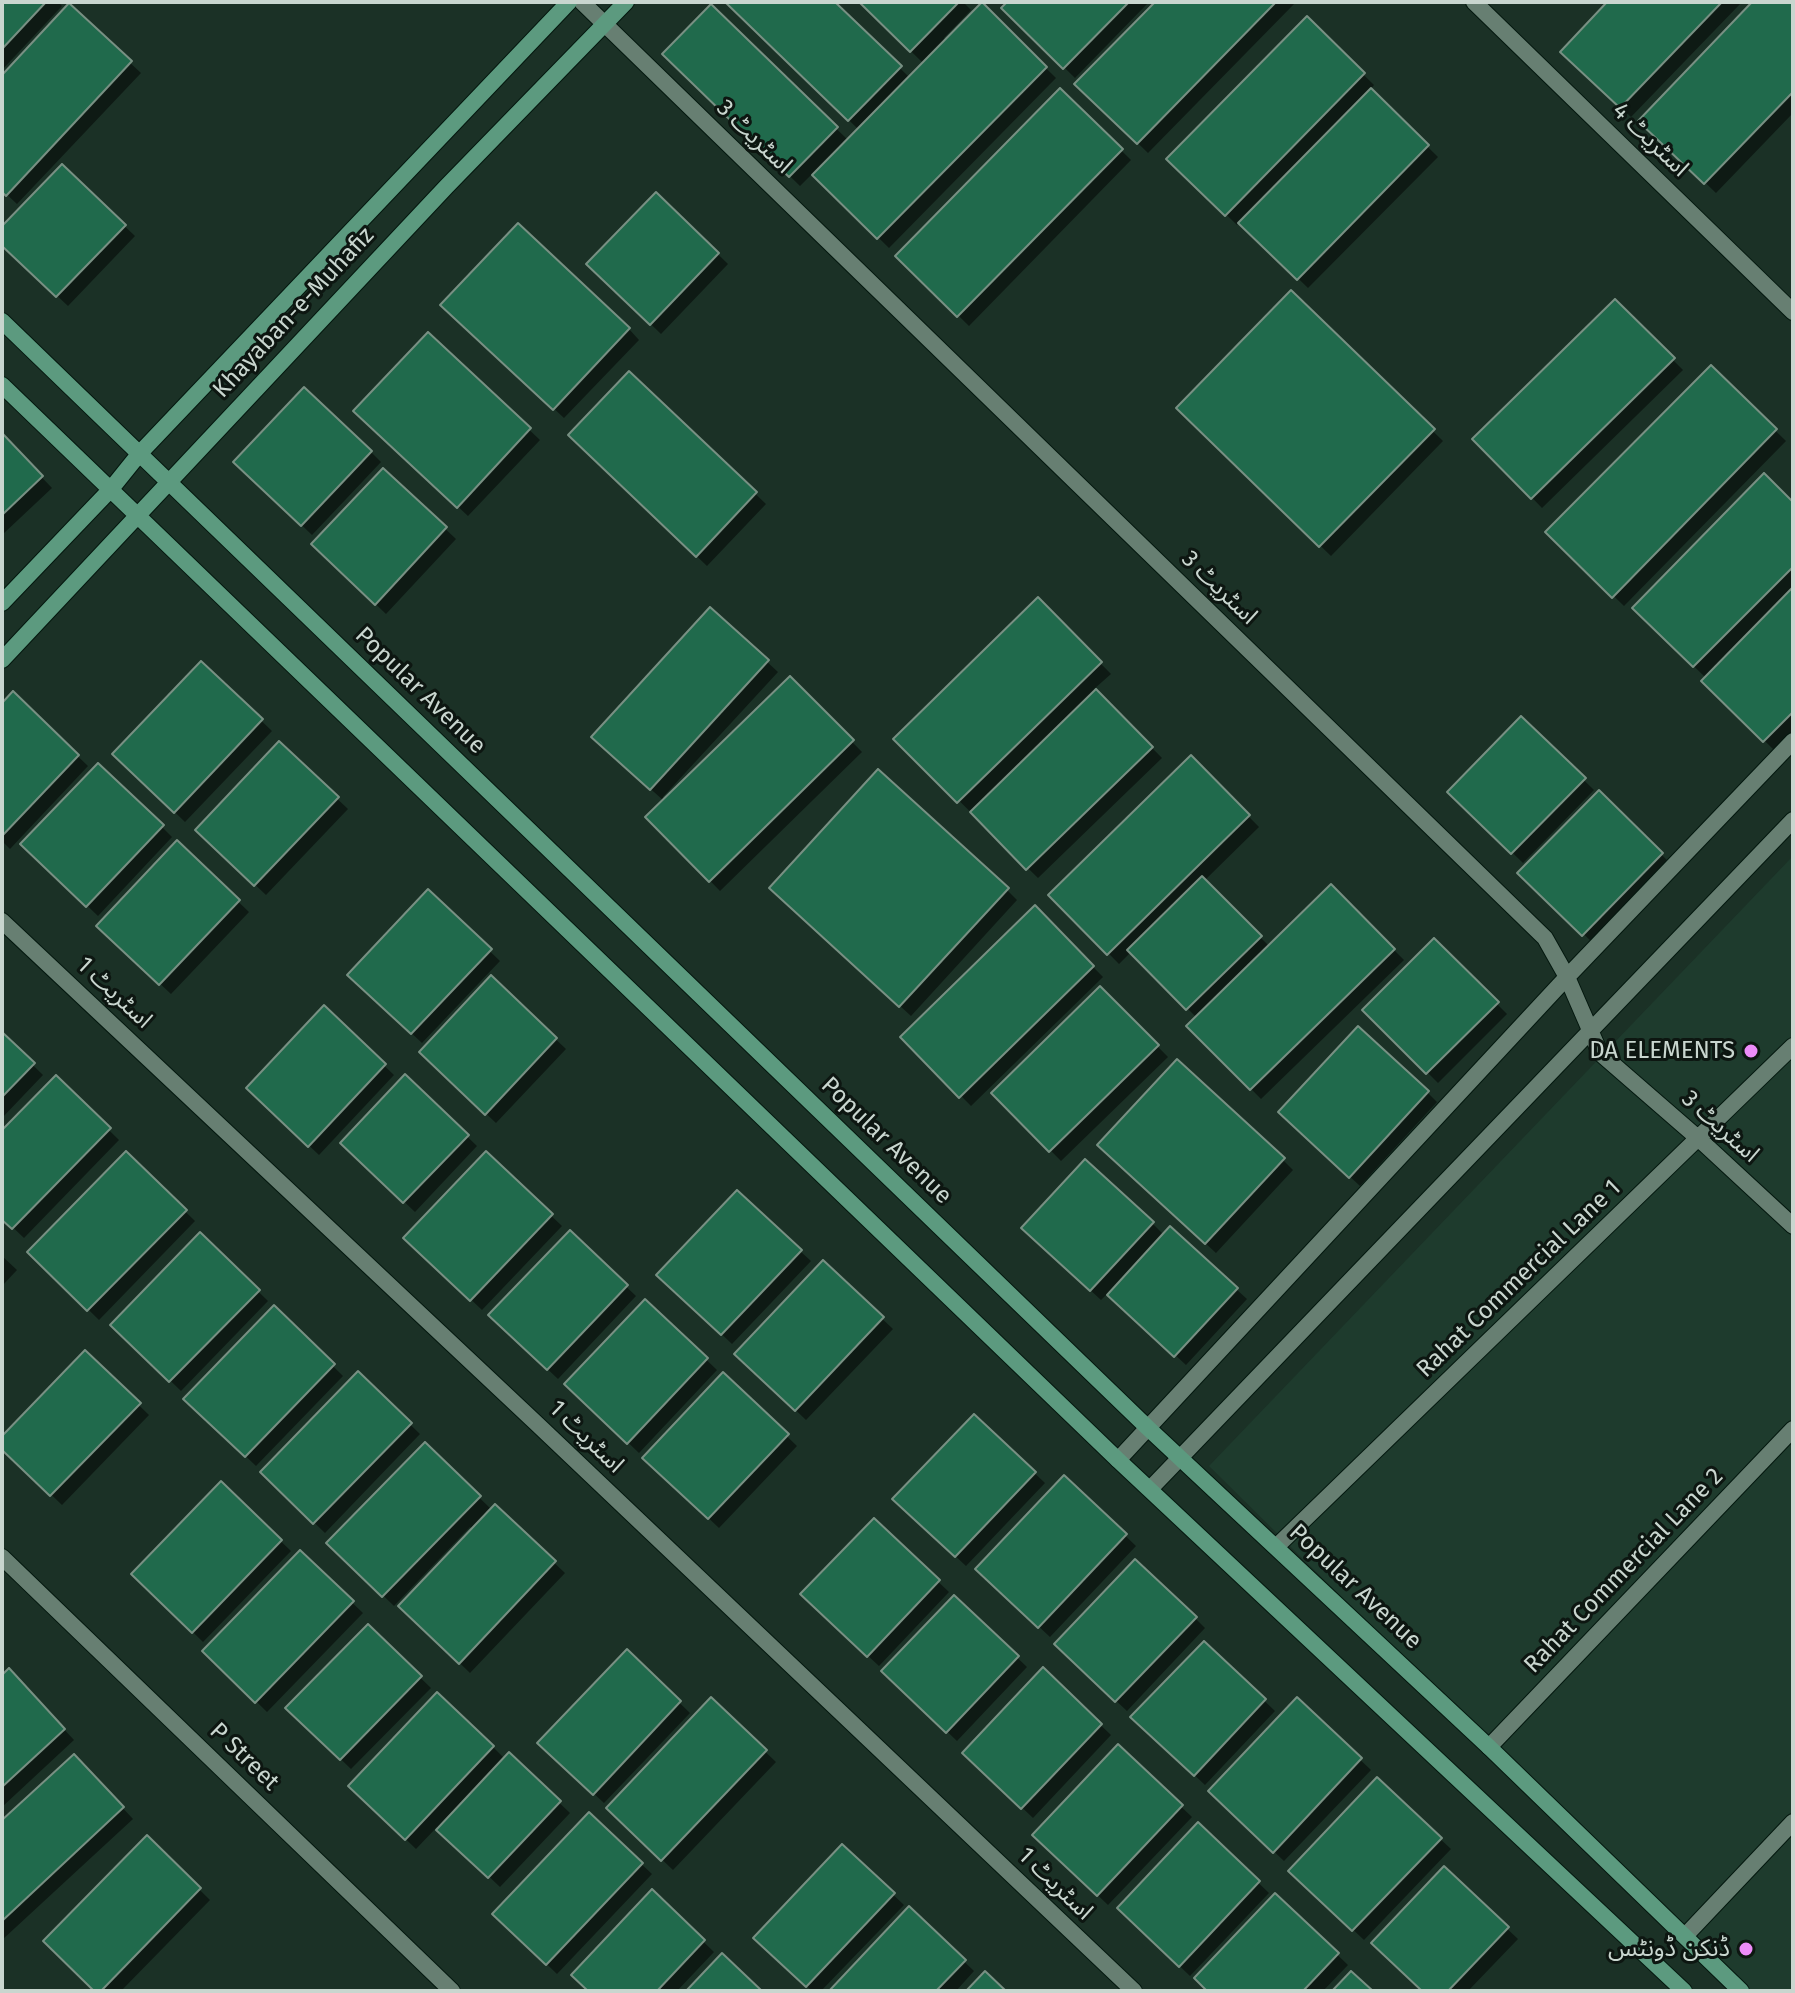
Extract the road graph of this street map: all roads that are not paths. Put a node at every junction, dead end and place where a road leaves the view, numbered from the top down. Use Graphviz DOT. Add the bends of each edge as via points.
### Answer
graph roads {
  1 [pos="569,2"];
  2 [pos="582,2"];
  3 [pos="626,2"];
  4 [pos="1474,2"];
  5 [pos="603,24"];
  6 [pos="1793,312"];
  7 [pos="2,321"];
  8 [pos="2,385"];
  9 [pos="140,453"];
  10 [pos="169,481"];
  11 [pos="111,489"];
  12 [pos="137,517"];
  13 [pos="2,603"];
  14 [pos="2,660"];
  15 [pos="1793,741"];
  16 [pos="1793,820"];
  17 [pos="2,921"];
  18 [pos="1567,977"];
  19 [pos="1590,1034"];
  20 [pos="1793,1046"];
  21 [pos="1699,1139"];
  22 [pos="1793,1226"];
  23 [pos="1148,1428"];
  24 [pos="1793,1429"];
  25 [pos="1179,1457"];
  26 [pos="1118,1460"];
  27 [pos="1151,1488"];
  28 [pos="1277,1546"];
  29 [pos="2,1557"];
  30 [pos="1489,1747"];
  31 [pos="1793,1822"];
  32 [pos="1685,1936"];
  33 [pos="452,1991"];
  34 [pos="1134,1991"];
  35 [pos="1684,1991"];
  36 [pos="1741,1991"];
  1 -- 9 [label="street, Khayaban-e-Muhafiz"];
  2 -- 5 [label="street, اسٹریٹ 3"];
  3 -- 5 [label="street, Khayaban-e-Muhafiz"];
  4 -- 6 [label="street, اسٹریٹ 4"];
  5 -- 10 [label="street, Khayaban-e-Muhafiz"];
  5 -- 18 [label="street, اسٹریٹ 3" via="1545,938"];
  7 -- 9 [label="street, Popular Avenue"];
  8 -- 11 [label="street"];
  9 -- 10 [label="street, Popular Avenue"];
  9 -- 11 [label="street, Khayaban-e-Muhafiz"];
  10 -- 12 [label="street, Khayaban-e-Muhafiz"];
  10 -- 23 [label="street, Popular Avenue"];
  11 -- 12 [label="street"];
  11 -- 13 [label="street, Khayaban-e-Muhafiz"];
  12 -- 14 [label="street, Khayaban-e-Muhafiz"];
  12 -- 26 [label="street"];
  15 -- 18 [label="street"];
  16 -- 19 [label="street"];
  17 -- 34 [label="street, اسٹریٹ 1"];
  18 -- 19 [label="street, اسٹریٹ 3"];
  18 -- 23 [label="street"];
  19 -- 21 [label="street, اسٹریٹ 3" via="1600,1053"];
  19 -- 25 [label="street"];
  20 -- 21 [label="street, Rahat Commercial Lane 1"];
  21 -- 22 [label="street, اسٹریٹ 3"];
  21 -- 28 [label="street, Rahat Commercial Lane 1"];
  23 -- 25 [label="street, Popular Avenue"];
  23 -- 26 [label="street"];
  24 -- 30 [label="street, Rahat Commercial Lane 2"];
  25 -- 27 [label="street"];
  25 -- 28 [label="street, Popular Avenue"];
  26 -- 27 [label="street"];
  27 -- 35 [label="street"];
  28 -- 30 [label="street, Popular Avenue"];
  29 -- 33 [label="street, P Street"];
  30 -- 32 [label="street, Popular Avenue"];
  31 -- 32 [label="street"];
  32 -- 36 [label="street, Popular Avenue"];
}
